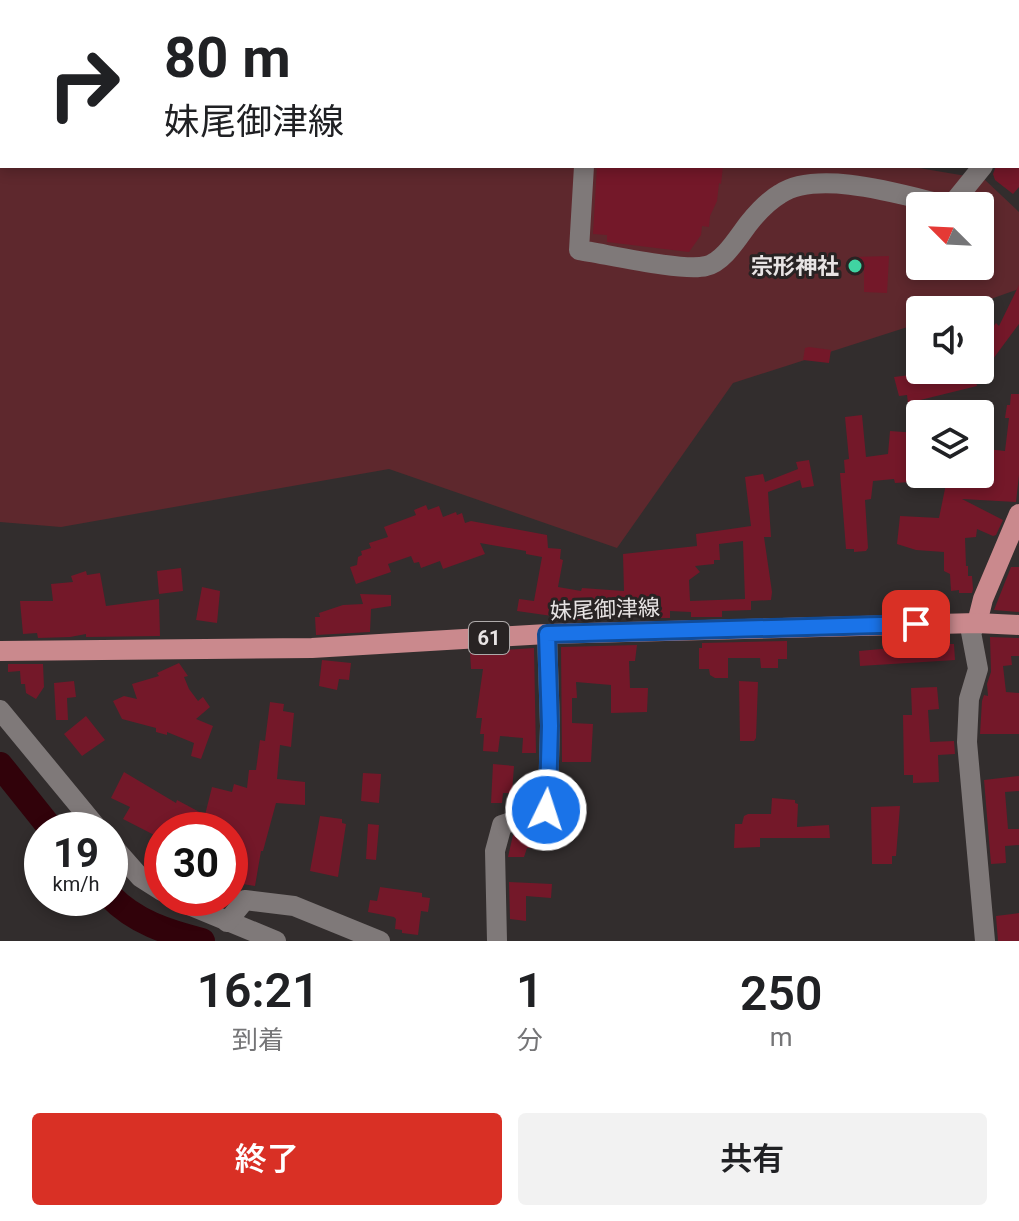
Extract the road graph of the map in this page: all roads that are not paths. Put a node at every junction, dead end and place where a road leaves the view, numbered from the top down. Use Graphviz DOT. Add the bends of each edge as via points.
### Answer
graph roads {
  1 [pos="584,168"];
  2 [pos="981,168"];
  3 [pos="1019,514"];
  4 [pos="977,623"];
  5 [pos="1019,625"];
  6 [pos="547,634"];
  7 [pos="0,651"];
  8 [pos="0,710"];
  9 [pos="84,812"];
  10 [pos="128,863"];
  11 [pos="144,880"];
  12 [pos="213,916"];
  13 [pos="227,922"];
  14 [pos="276,941"];
  15 [pos="380,941"];
  16 [pos="497,941"];
  17 [pos="985,941"];
  1 -- 2 [label="street" via="579,250 680,266 707,266 722,257 781,192 834,182 953,203"];
  3 -- 4 [label="main road"];
  4 -- 5 [label="main road, 妹尾御津線 / 61"];
  4 -- 6 [label="main road, 妹尾御津線 / 61"];
  4 -- 17 [label="street" via="971,632 978,669 969,699 967,742"];
  6 -- 7 [label="main road, 妹尾御津線 / 61" via="312,648"];
  6 -- 16 [label="street" via="548,798 546,810 502,825 495,851"];
  8 -- 9 [label="street"];
  10 -- 11 [label="street"];
  12 -- 13 [label="street"];
  13 -- 14 [label="street"];
  13 -- 15 [label="street" via="245,900 294,906"];
}
